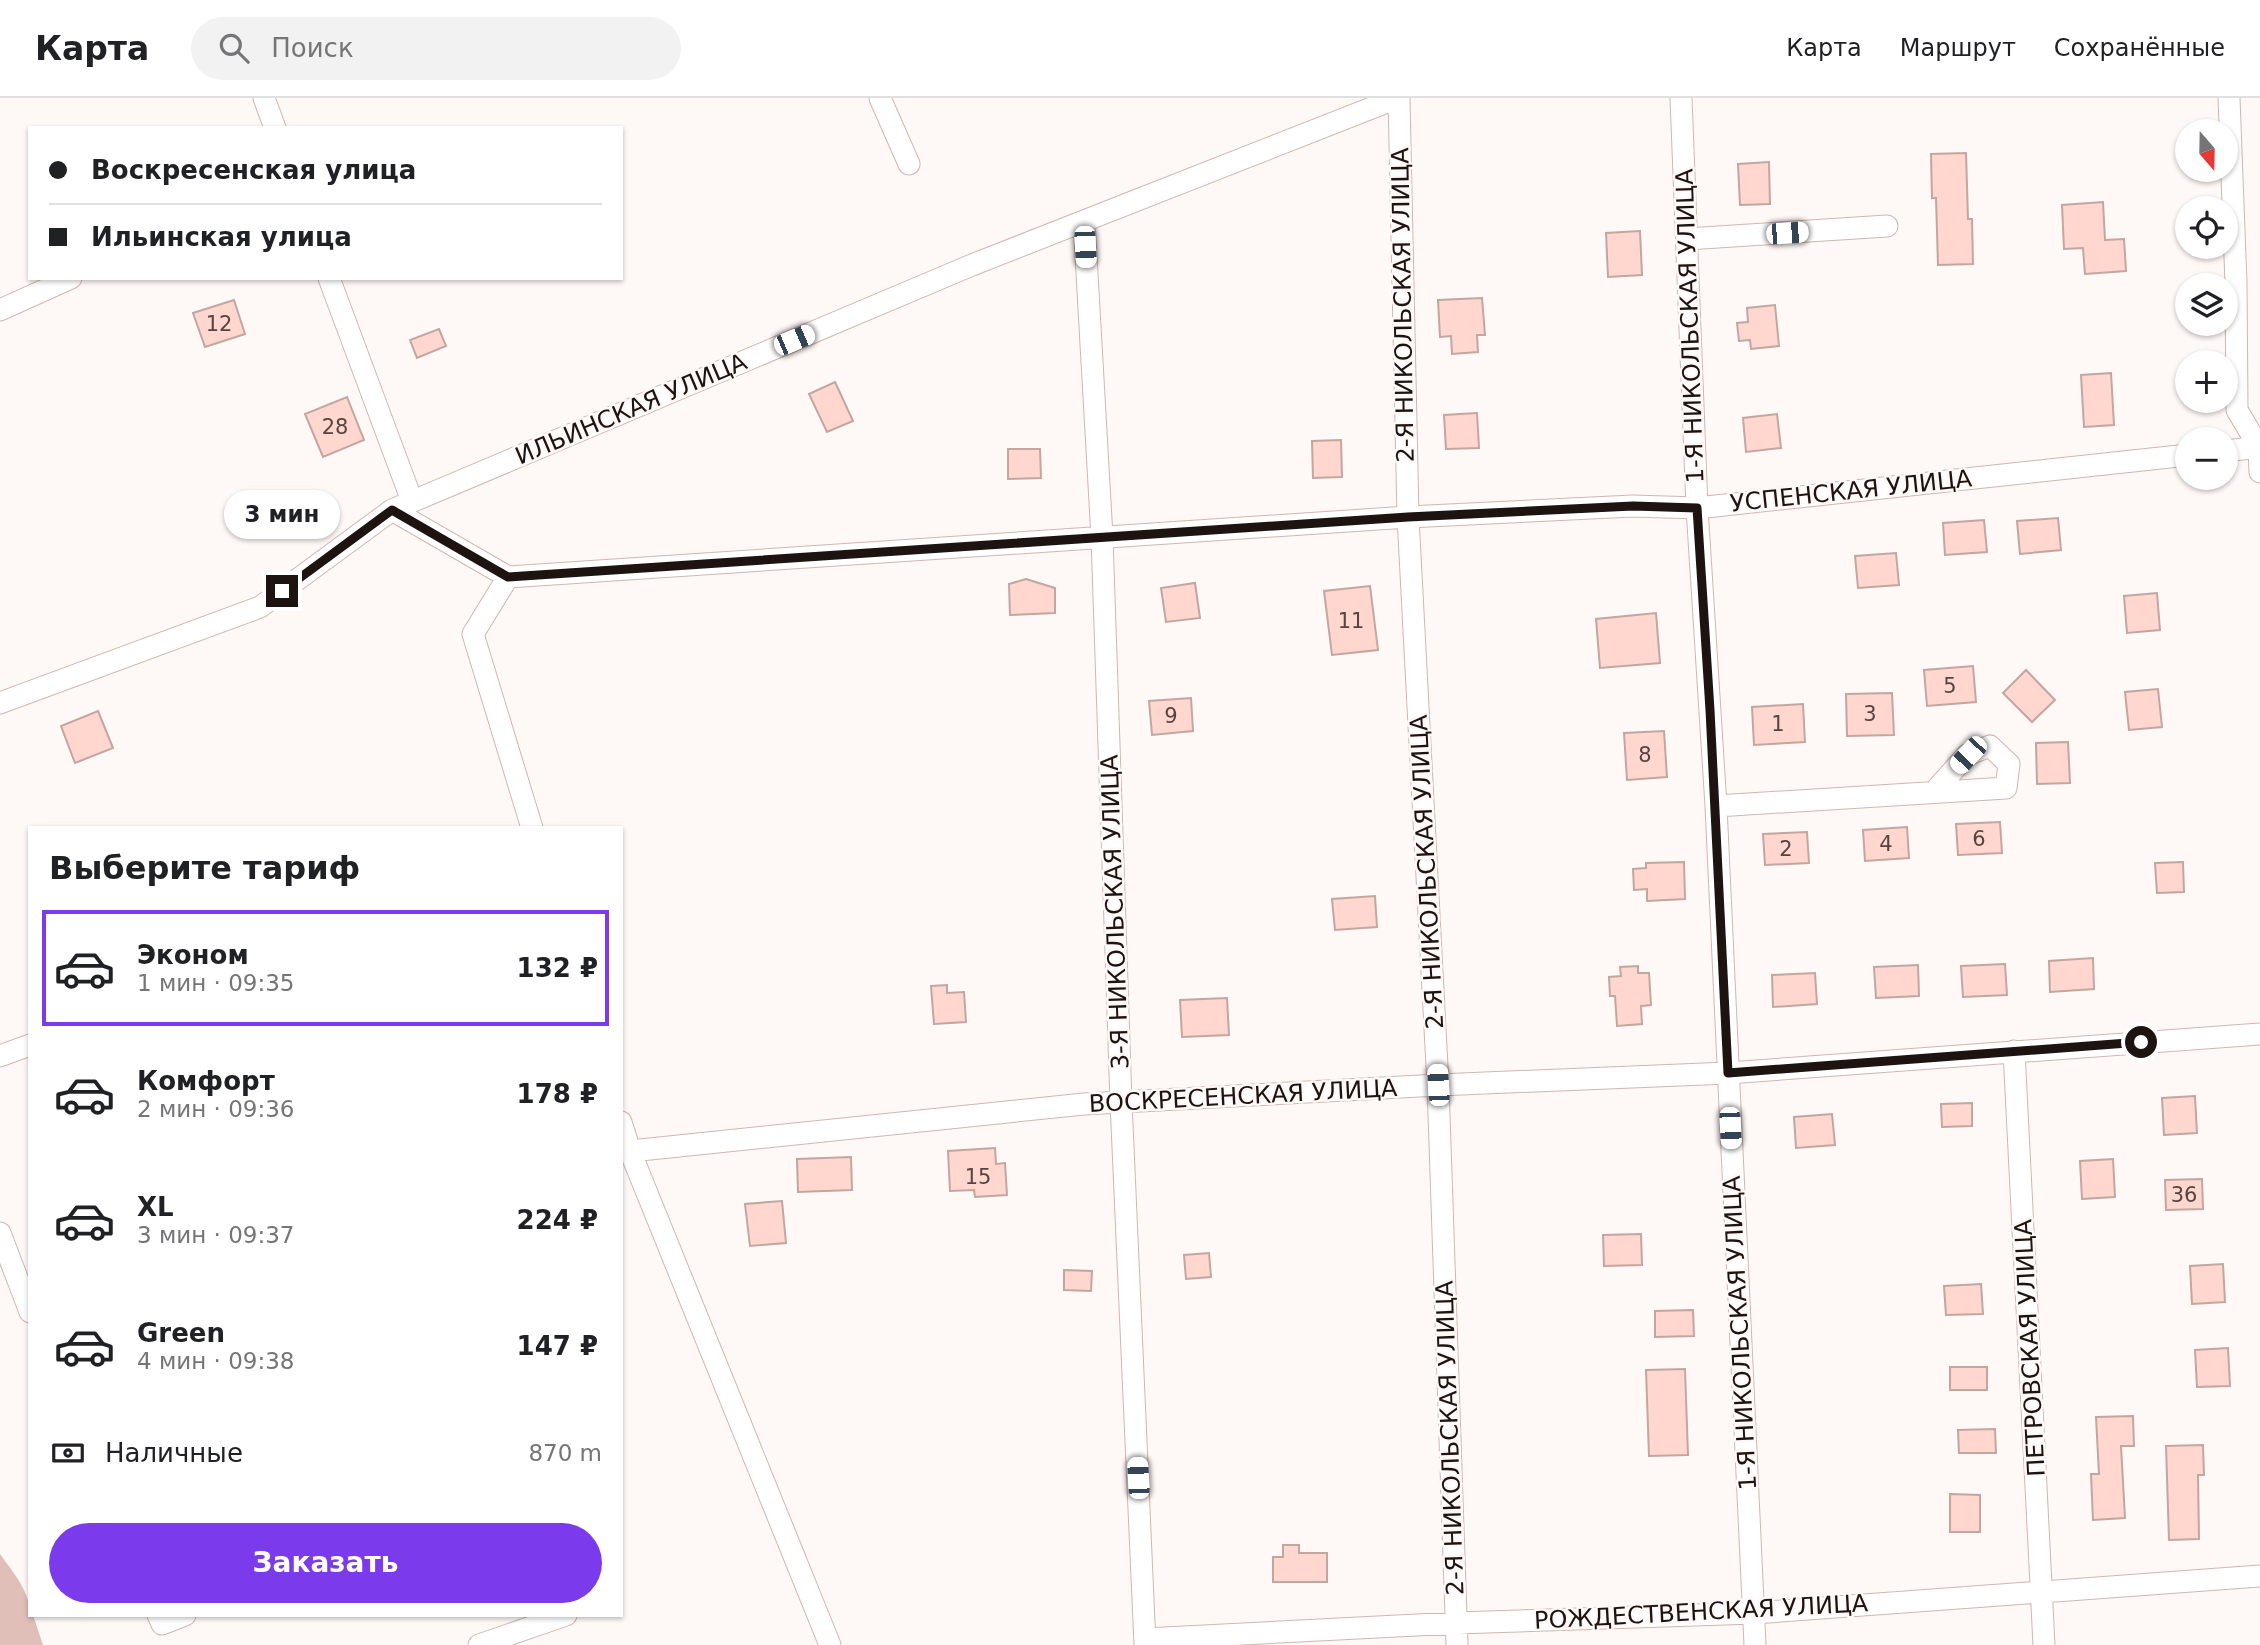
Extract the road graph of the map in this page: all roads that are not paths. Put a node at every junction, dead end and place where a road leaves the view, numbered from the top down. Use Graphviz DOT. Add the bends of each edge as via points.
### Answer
graph roads {
  1 [pos="264,98"];
  2 [pos="880,98"];
  3 [pos="1398,98"];
  4 [pos="1681,98"];
  5 [pos="2229,98"];
  6 [pos="274,126"];
  7 [pos="909,164"];
  8 [pos="1084,221"];
  9 [pos="1887,226"];
  10 [pos="1687,239"];
  11 [pos="67,280"];
  12 [pos="331,280"];
  13 [pos="0,310"];
  14 [pos="2259,447"];
  15 [pos="2238,450"];
  16 [pos="2175,456"];
  17 [pos="2260,472"];
  18 [pos="412,501"];
  19 [pos="1697,508"];
  20 [pos="392,510"];
  21 [pos="1408,517"];
  22 [pos="1102,537"];
  23 [pos="508,577"];
  24 [pos="0,704"];
  25 [pos="1934,792"];
  26 [pos="1716,806"];
  27 [pos="531,826"];
  28 [pos="2251,1034"];
  29 [pos="28,1046"];
  30 [pos="2014,1051"];
  31 [pos="0,1056"];
  32 [pos="1728,1073"];
  33 [pos="1438,1085"];
  34 [pos="1121,1102"];
  35 [pos="623,1134"];
  36 [pos="626,1151"];
  37 [pos="0,1233"];
  38 [pos="28,1307"];
  39 [pos="2258,1575"];
  40 [pos="2043,1591"];
  41 [pos="1754,1613"];
  42 [pos="159,1617"];
  43 [pos="180,1617"];
  44 [pos="560,1617"];
  45 [pos="1456,1623"];
  46 [pos="1145,1642"];
  47 [pos="479,1645"];
  48 [pos="830,1645"];
  49 [pos="1457,1645"];
  50 [pos="1755,1645"];
  51 [pos="2044,1645"];
  1 -- 6 [label="street"];
  2 -- 7 [label="street"];
  3 -- 8 [label="street, ИЛЬИНСКАЯ УЛИЦА"];
  3 -- 21 [label="street, 2-Я НИКОЛЬСКАЯ УЛИЦА"];
  4 -- 10 [label="street, 1-Я НИКОЛЬСКАЯ УЛИЦА"];
  5 -- 14 [label="street" via="2237,410"];
  8 -- 18 [label="street, ИЛЬИНСКАЯ УЛИЦА"];
  8 -- 22 [label="street, 3-Я НИКОЛЬСКАЯ УЛИЦА"];
  9 -- 10 [label="street"];
  10 -- 19 [label="street, 1-Я НИКОЛЬСКАЯ УЛИЦА"];
  11 -- 13 [label="street"];
  12 -- 18 [label="street"];
  14 -- 15 [label="street"];
  14 -- 17 [label="street"];
  16 -- 19 [label="street, УСПЕНСКАЯ УЛИЦА"];
  18 -- 20 [label="street, ИЛЬИНСКАЯ УЛИЦА"];
  19 -- 21 [label="street, УСПЕНСКАЯ УЛИЦА" via="1633,506"];
  19 -- 26 [label="street, 1-Я НИКОЛЬСКАЯ УЛИЦА"];
  20 -- 23 [label="street"];
  20 -- 24 [label="street, ИЛЬИНСКАЯ УЛИЦА" via="260,607"];
  21 -- 22 [label="street, УСПЕНСКАЯ УЛИЦА"];
  21 -- 33 [label="street, 2-Я НИКОЛЬСКАЯ УЛИЦА"];
  22 -- 23 [label="street, УСПЕНСКАЯ УЛИЦА"];
  22 -- 34 [label="street, 3-Я НИКОЛЬСКАЯ УЛИЦА"];
  23 -- 27 [label="street" via="473,634"];
  25 -- 26 [label="street"];
  26 -- 32 [label="street, 1-Я НИКОЛЬСКАЯ УЛИЦА"];
  28 -- 30 [label="street, ВОСКРЕСЕНСКАЯ УЛИЦА"];
  29 -- 31 [label="street"];
  30 -- 32 [label="street, ВОСКРЕСЕНСКАЯ УЛИЦА"];
  30 -- 40 [label="street, ПЕТРОВСКАЯ УЛИЦА"];
  32 -- 33 [label="street, ВОСКРЕСЕНСКАЯ УЛИЦА"];
  32 -- 41 [label="street, 1-Я НИКОЛЬСКАЯ УЛИЦА"];
  33 -- 34 [label="street, ВОСКРЕСЕНСКАЯ УЛИЦА"];
  33 -- 45 [label="street, 2-Я НИКОЛЬСКАЯ УЛИЦА"];
  34 -- 36 [label="street, ВОСКРЕСЕНСКАЯ УЛИЦА"];
  34 -- 46 [label="street, 3-Я НИКОЛЬСКАЯ УЛИЦА"];
  35 -- 36 [label="street"];
  36 -- 48 [label="street"];
  37 -- 38 [label="street"];
  39 -- 40 [label="street, РОЖДЕСТВЕНСКАЯ УЛИЦА"];
  40 -- 41 [label="street, РОЖДЕСТВЕНСКАЯ УЛИЦА"];
  40 -- 51 [label="street, ПЕТРОВСКАЯ УЛИЦА"];
  41 -- 45 [label="street, РОЖДЕСТВЕНСКАЯ УЛИЦА"];
  41 -- 50 [label="street, 1-Я НИКОЛЬСКАЯ УЛИЦА"];
  42 -- 43 [label="street" via="162,1624"];
  44 -- 47 [label="street"];
  45 -- 46 [label="street, РОЖДЕСТВЕНСКАЯ УЛИЦА"];
  45 -- 49 [label="street, 2-Я НИКОЛЬСКАЯ УЛИЦА"];
}
